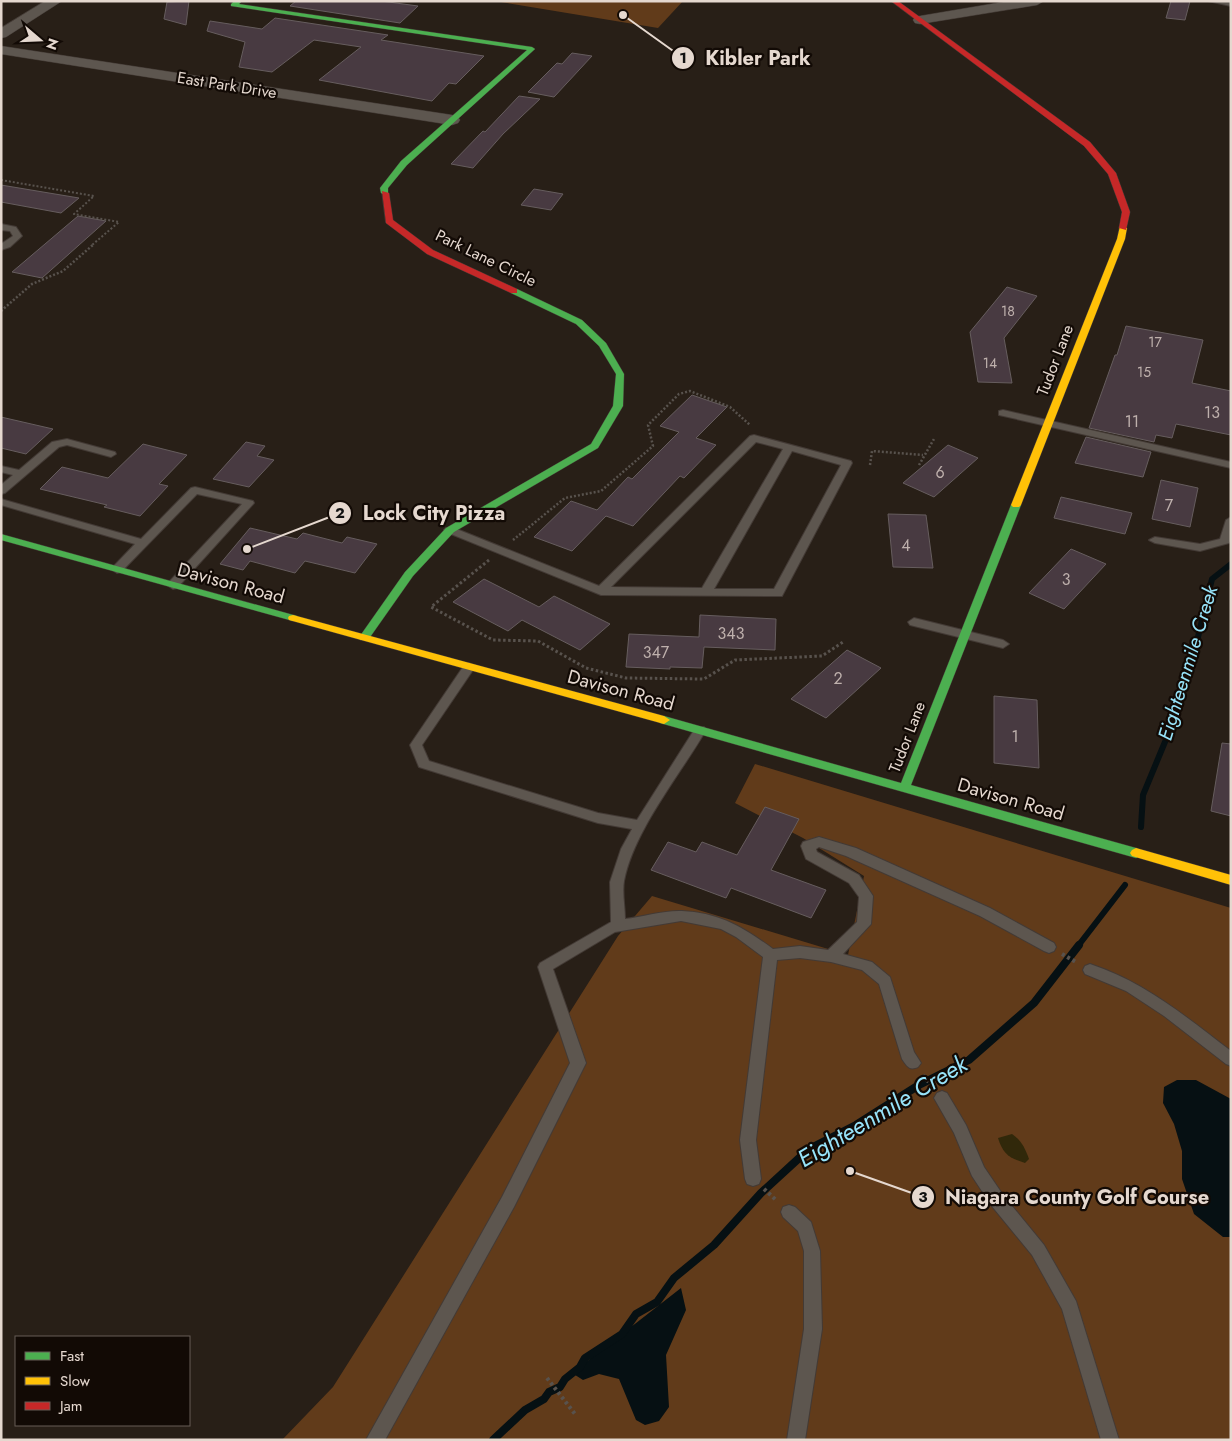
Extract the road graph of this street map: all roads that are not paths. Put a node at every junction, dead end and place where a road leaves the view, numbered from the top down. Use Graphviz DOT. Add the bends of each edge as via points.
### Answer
graph roads {
  1 [pos="55,1"];
  2 [pos="239,1"];
  3 [pos="894,1"];
  4 [pos="1037,1"];
  5 [pos="1210,1"];
  6 [pos="1231,4"];
  7 [pos="920,20"];
  8 [pos="1,34"];
  9 [pos="1,50"];
  10 [pos="452,120"];
  11 [pos="1,227"];
  12 [pos="1,247"];
  13 [pos="1003,413"];
  14 [pos="1048,423"];
  15 [pos="789,447"];
  16 [pos="111,454"];
  17 [pos="1231,465"];
  18 [pos="1,469"];
  19 [pos="20,474"];
  20 [pos="1,491"];
  21 [pos="1,502"];
  22 [pos="1231,520"];
  23 [pos="450,530"];
  24 [pos="1,537"];
  25 [pos="1156,540"];
  26 [pos="144,543"];
  27 [pos="117,569"];
  28 [pos="173,585"];
  29 [pos="601,591"];
  30 [pos="706,592"];
  31 [pos="914,622"];
  32 [pos="965,635"];
  33 [pos="364,638"];
  34 [pos="1003,644"];
  35 [pos="469,667"];
  36 [pos="700,730"];
  37 [pos="905,787"];
  38 [pos="640,825"];
  39 [pos="1231,880"];
  40 [pos="618,926"];
  41 [pos="1049,947"];
  42 [pos="770,955"];
  43 [pos="831,956"];
  44 [pos="1090,970"];
  45 [pos="1231,1060"];
  46 [pos="913,1063"];
  47 [pos="942,1098"];
  48 [pos="753,1179"];
  49 [pos="789,1212"];
  50 [pos="375,1440"];
  51 [pos="796,1440"];
  52 [pos="1110,1440"];
  1 -- 8 [label="street"];
  2 -- 10 [label="street, Park Lane Circle" via="233,5 532,49"];
  3 -- 7 [label="street, Tudor Lane"];
  4 -- 7 [label="street"];
  5 -- 6 [label="lane"];
  7 -- 14 [label="street, Tudor Lane" via="1087,144 1112,174 1126,212 1121,238"];
  9 -- 10 [label="street, East Park Drive"];
  10 -- 23 [label="street, Park Lane Circle" via="404,162 384,188 389,222 430,252 579,322 602,345 620,374 618,406 594,446"];
  11 -- 12 [label="lane" via="13,229 18,236"];
  13 -- 14 [label="lane"];
  14 -- 17 [label="lane"];
  14 -- 32 [label="street, Tudor Lane"];
  15 -- 29 [label="lane" via="754,438"];
  15 -- 30 [label="lane"];
  15 -- 30 [label="lane" via="847,462 778,593"];
  16 -- 19 [label="lane" via="67,442 56,444"];
  18 -- 19 [label="lane"];
  19 -- 20 [label="lane"];
  21 -- 26 [label="lane"];
  22 -- 25 [label="lane" via="1226,541 1200,548"];
  23 -- 29 [label="lane"];
  23 -- 33 [label="street, Park Lane Circle" via="409,574"];
  24 -- 27 [label="street, Davison Road"];
  26 -- 27 [label="lane"];
  26 -- 28 [label="lane" via="195,490 249,503"];
  27 -- 28 [label="street, Davison Road"];
  28 -- 33 [label="street, Davison Road"];
  29 -- 30 [label="lane"];
  31 -- 32 [label="lane"];
  32 -- 34 [label="lane"];
  32 -- 37 [label="street, Tudor Lane"];
  33 -- 35 [label="street, Davison Road"];
  35 -- 36 [label="street, Davison Road"];
  35 -- 38 [label="lane" via="416,745 424,764 598,818"];
  36 -- 37 [label="street, Davison Road"];
  36 -- 38 [label="lane"];
  37 -- 39 [label="street, Davison Road"];
  38 -- 40 [label="lane" via="617,882"];
  40 -- 42 [label="lane" via="681,916 724,924"];
  40 -- 50 [label="lane" via="545,967 578,1063 508,1202"];
  41 -- 43 [label="lane" via="976,908 851,852 819,842 808,846 811,855 854,879 866,896 864,924"];
  42 -- 43 [label="lane" via="800,952"];
  42 -- 48 [label="lane" via="748,1140"];
  43 -- 46 [label="lane" via="867,966 885,982 907,1054"];
  44 -- 45 [label="lane" via="1131,987"];
  47 -- 52 [label="lane" via="978,1171 1038,1250 1070,1307"];
  49 -- 51 [label="lane" via="804,1227 812,1251 813,1329"];
}
